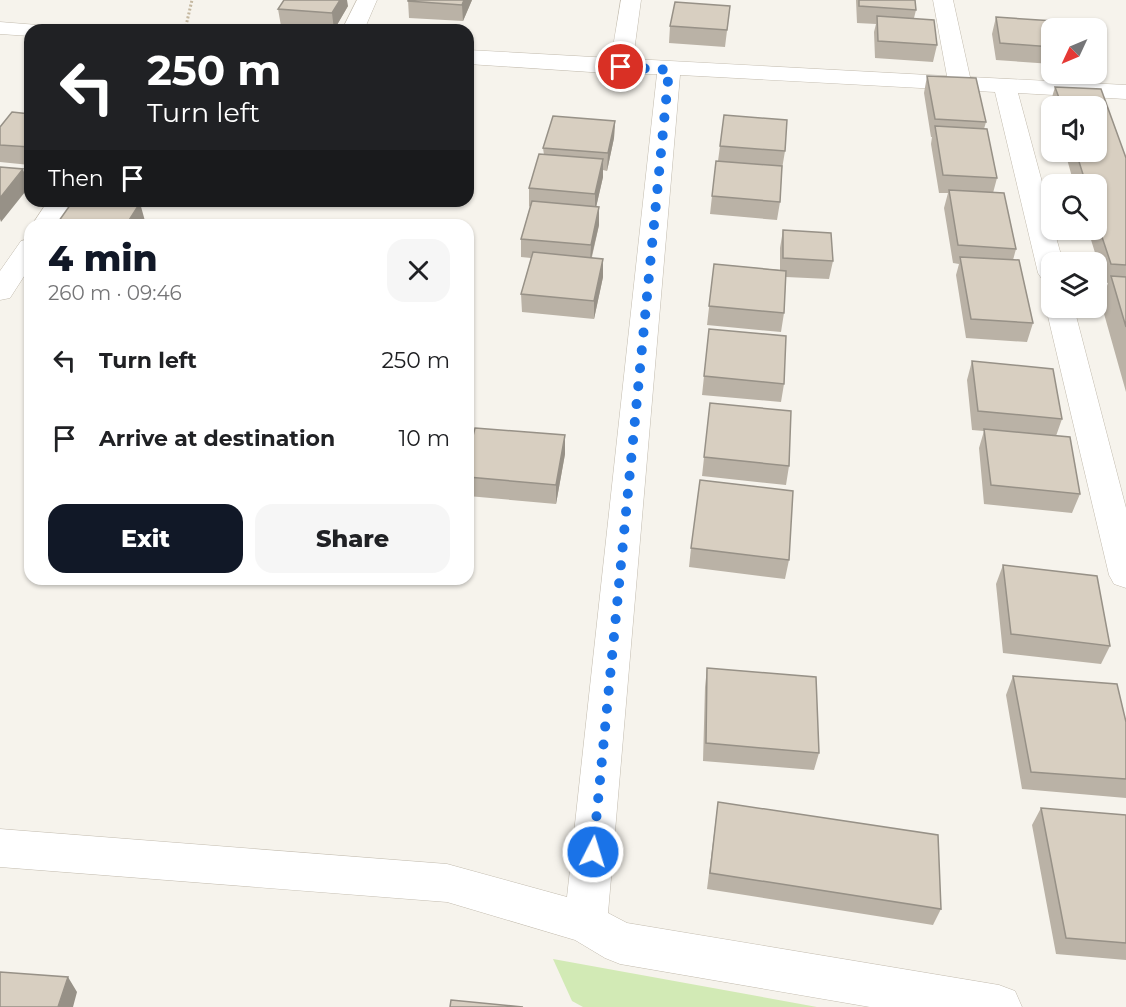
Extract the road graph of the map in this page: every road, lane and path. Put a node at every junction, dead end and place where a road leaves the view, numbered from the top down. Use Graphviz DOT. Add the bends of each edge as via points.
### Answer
graph roads {
  1 [pos="192,0"];
  2 [pos="367,0"];
  3 [pos="631,0"];
  4 [pos="943,0"];
  5 [pos="186,24"];
  6 [pos="356,24"];
  7 [pos="0,28"];
  8 [pos="24,30"];
  9 [pos="474,57"];
  10 [pos="621,67"];
  11 [pos="669,70"];
  12 [pos="960,84"];
  13 [pos="1005,86"];
  14 [pos="1126,92"];
  15 [pos="1047,252"];
  16 [pos="24,256"];
  17 [pos="0,292"];
  18 [pos="1062,318"];
  19 [pos="1126,575"];
  20 [pos="0,848"];
  21 [pos="586,923"];
  22 [pos="999,1007"];
  1 -- 5 [label="path"];
  2 -- 6 [label="lane"];
  3 -- 10 [label="lane"];
  4 -- 12 [label="lane"];
  7 -- 8 [label="lane"];
  9 -- 10 [label="lane"];
  10 -- 11 [label="lane"];
  11 -- 12 [label="lane"];
  11 -- 21 [label="lane"];
  12 -- 13 [label="lane"];
  13 -- 14 [label="lane"];
  13 -- 15 [label="lane"];
  16 -- 17 [label="lane"];
  18 -- 19 [label="lane"];
  20 -- 21 [label="lane" via="447,883"];
  21 -- 22 [label="lane" via="620,943"];
}
